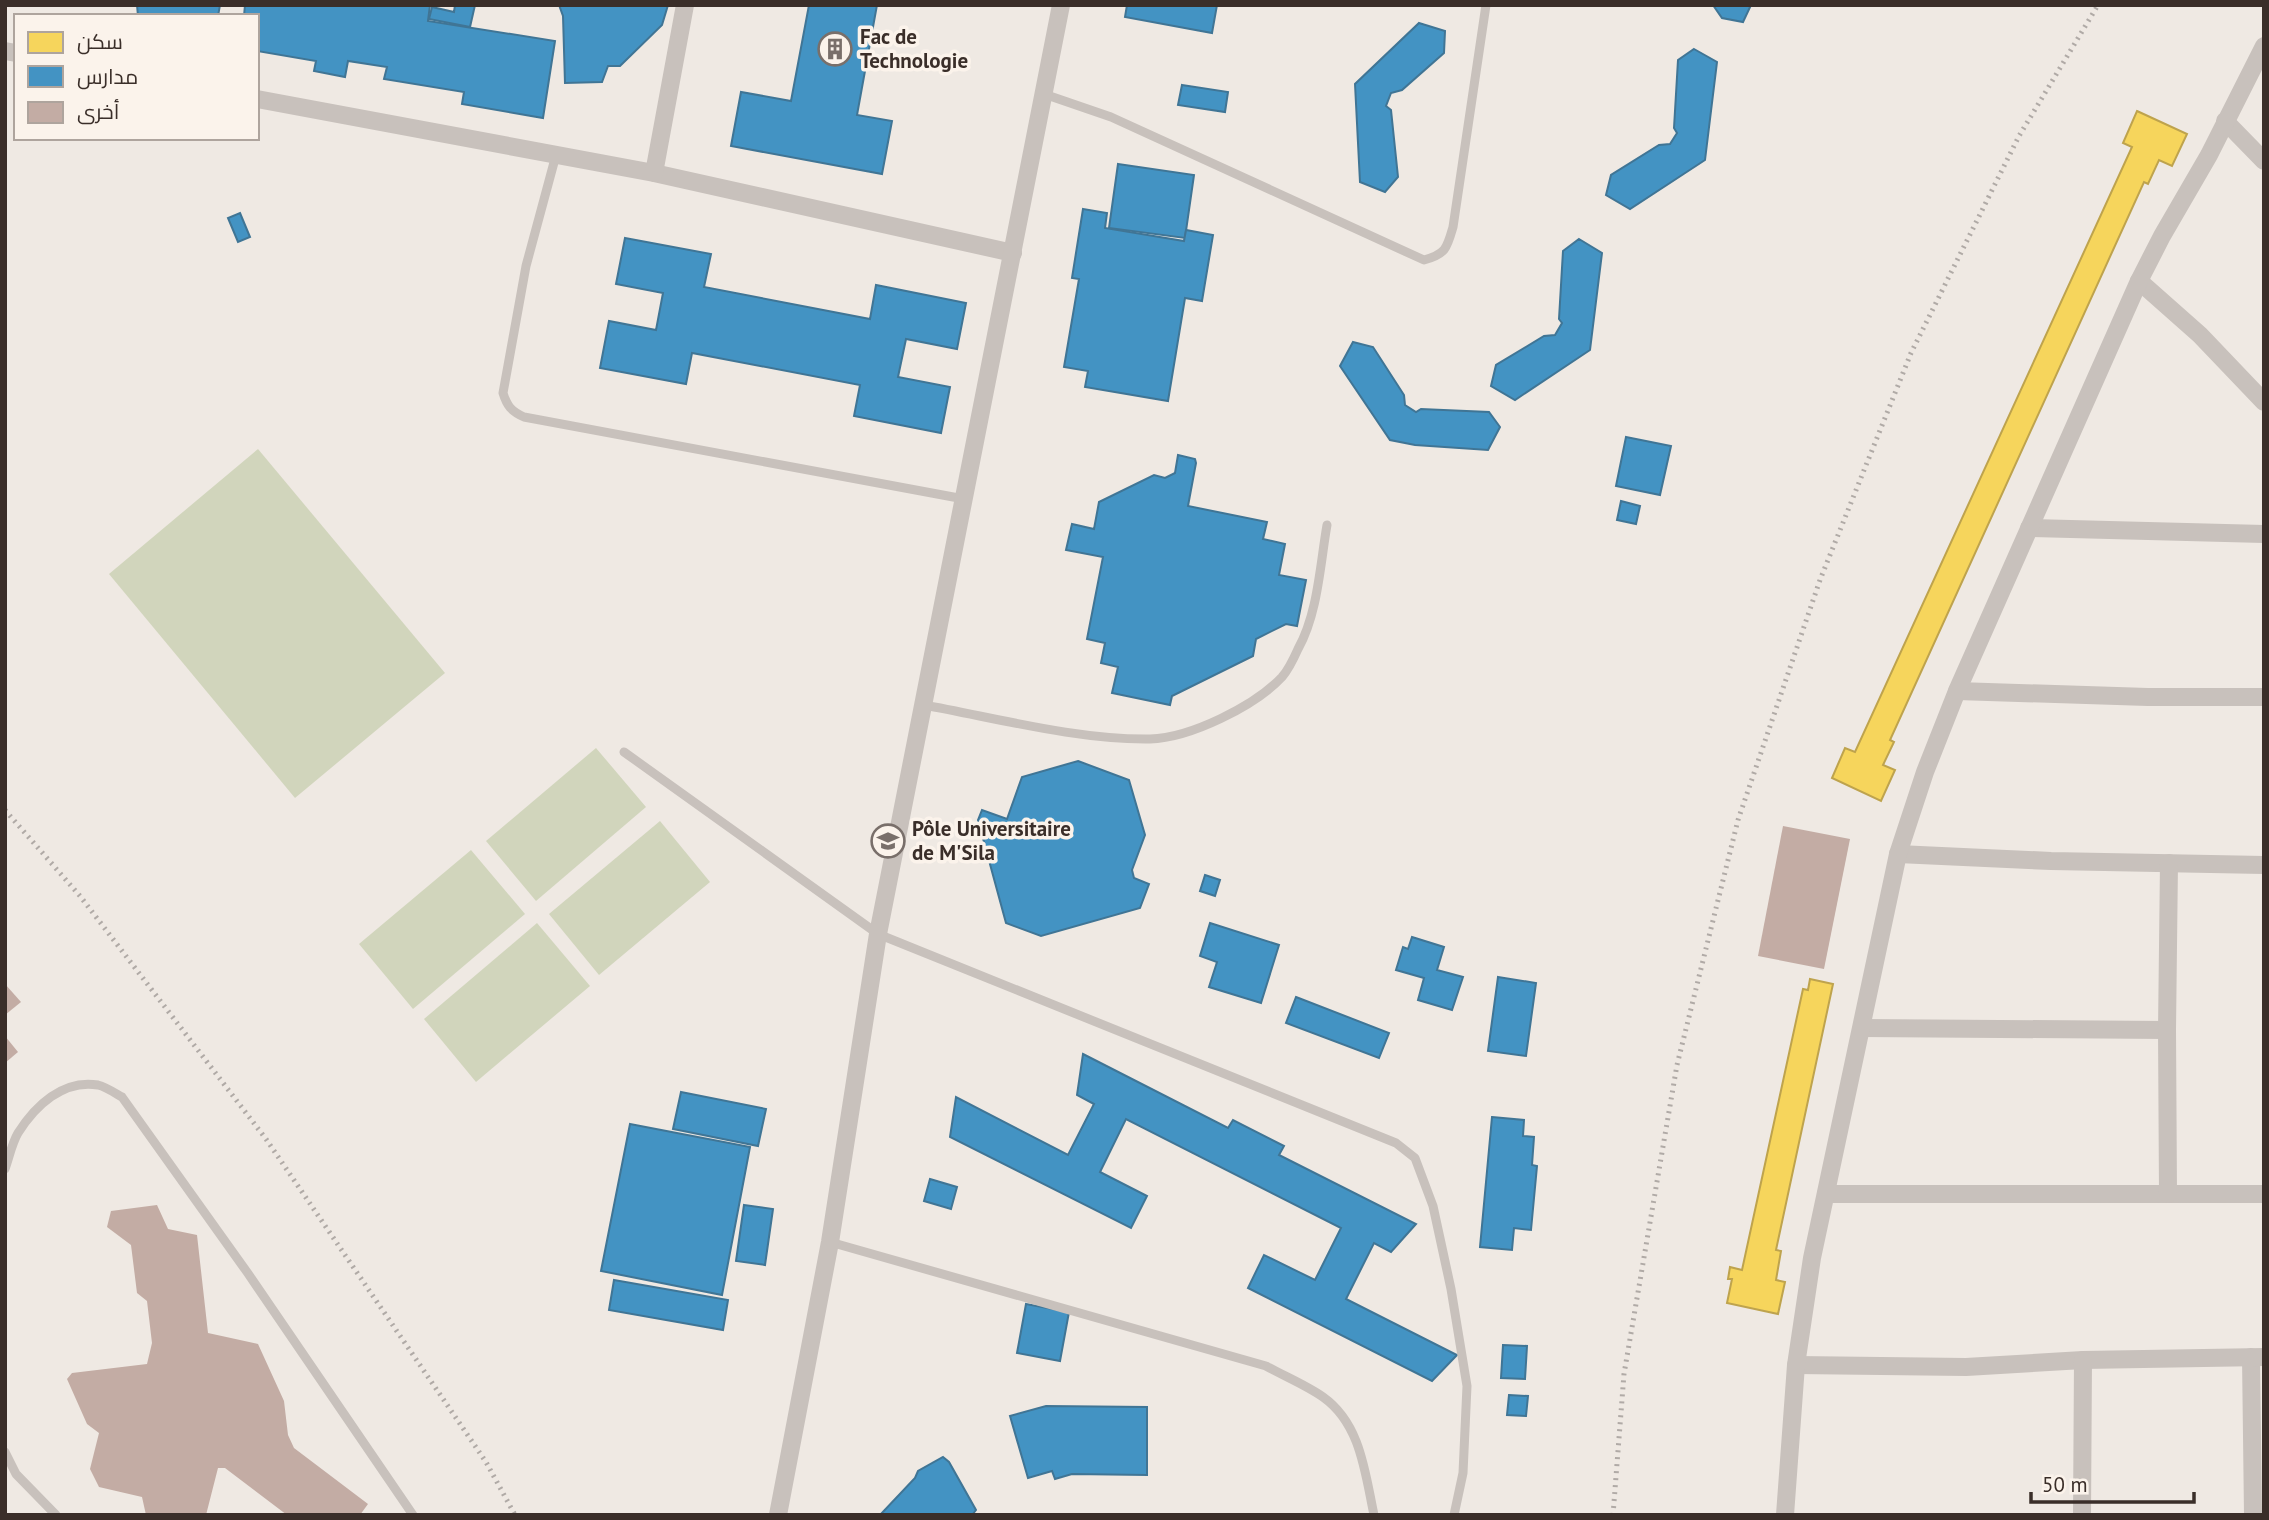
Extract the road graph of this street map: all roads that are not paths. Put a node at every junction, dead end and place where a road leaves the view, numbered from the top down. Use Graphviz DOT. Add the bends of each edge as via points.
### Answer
graph roads {
  1 [pos="685,5"];
  2 [pos="1060,5"];
  3 [pos="1486,5"];
  4 [pos="2264,46"];
  5 [pos="1044,94"];
  6 [pos="259,99"];
  7 [pos="2225,121"];
  8 [pos="556,155"];
  9 [pos="2264,160"];
  10 [pos="654,173"];
  11 [pos="1013,253"];
  12 [pos="2140,281"];
  13 [pos="2264,402"];
  14 [pos="964,499"];
  15 [pos="1327,525"];
  16 [pos="2029,528"];
  17 [pos="2264,534"];
  18 [pos="1957,691"];
  19 [pos="2264,697"];
  20 [pos="924,705"];
  21 [pos="624,751"];
  22 [pos="1898,855"];
  23 [pos="2169,863"];
  24 [pos="2264,865"];
  25 [pos="878,934"];
  26 [pos="1862,1028"];
  27 [pos="2166,1030"];
  28 [pos="5,1169"];
  29 [pos="1826,1194"];
  30 [pos="2168,1194"];
  31 [pos="2264,1194"];
  32 [pos="830,1242"];
  33 [pos="2258,1357"];
  34 [pos="2083,1360"];
  35 [pos="1796,1365"];
  36 [pos="5,1452"];
  37 [pos="2258,1485"];
  38 [pos="56,1515"];
  39 [pos="413,1515"];
  40 [pos="778,1515"];
  41 [pos="1374,1515"];
  42 [pos="1454,1515"];
  43 [pos="1785,1515"];
  44 [pos="2082,1515"];
  45 [pos="2253,1515"];
  1 -- 10 [label="street"];
  2 -- 5 [label="street"];
  3 -- 5 [label="lane" via="1447,249 1424,260 1111,117"];
  4 -- 7 [label="street"];
  5 -- 11 [label="street"];
  6 -- 8 [label="street"];
  7 -- 9 [label="street"];
  7 -- 12 [label="street"];
  8 -- 10 [label="street"];
  8 -- 14 [label="lane" via="526,266 503,393 512,411 524,417"];
  10 -- 11 [label="street"];
  11 -- 14 [label="street"];
  12 -- 13 [label="street"];
  12 -- 16 [label="street"];
  14 -- 20 [label="street"];
  15 -- 20 [label="lane" via="1300,646 1284,675 1259,698 1223,717 1153,739 1097,737"];
  16 -- 17 [label="street"];
  16 -- 18 [label="street"];
  18 -- 19 [label="street"];
  18 -- 22 [label="street"];
  20 -- 25 [label="street"];
  21 -- 25 [label="lane"];
  22 -- 23 [label="street"];
  22 -- 26 [label="street"];
  23 -- 24 [label="street"];
  23 -- 27 [label="street"];
  25 -- 32 [label="street"];
  25 -- 42 [label="lane" via="1396,1143 1415,1158 1433,1206 1467,1387 1463,1473"];
  26 -- 27 [label="street"];
  26 -- 29 [label="street"];
  27 -- 30 [label="street"];
  28 -- 39 [label="lane" via="17,1135 40,1104 62,1090 82,1084 101,1086 122,1097"];
  29 -- 30 [label="street"];
  29 -- 35 [label="street"];
  30 -- 31 [label="street"];
  32 -- 40 [label="street"];
  32 -- 41 [label="lane" via="1266,1366 1325,1398 1347,1423 1359,1443"];
  33 -- 34 [label="street"];
  33 -- 37 [label="street"];
  34 -- 35 [label="street" via="1966,1367"];
  34 -- 44 [label="street"];
  35 -- 43 [label="street"];
  36 -- 38 [label="lane" via="16,1474"];
  37 -- 45 [label="street"];
}
